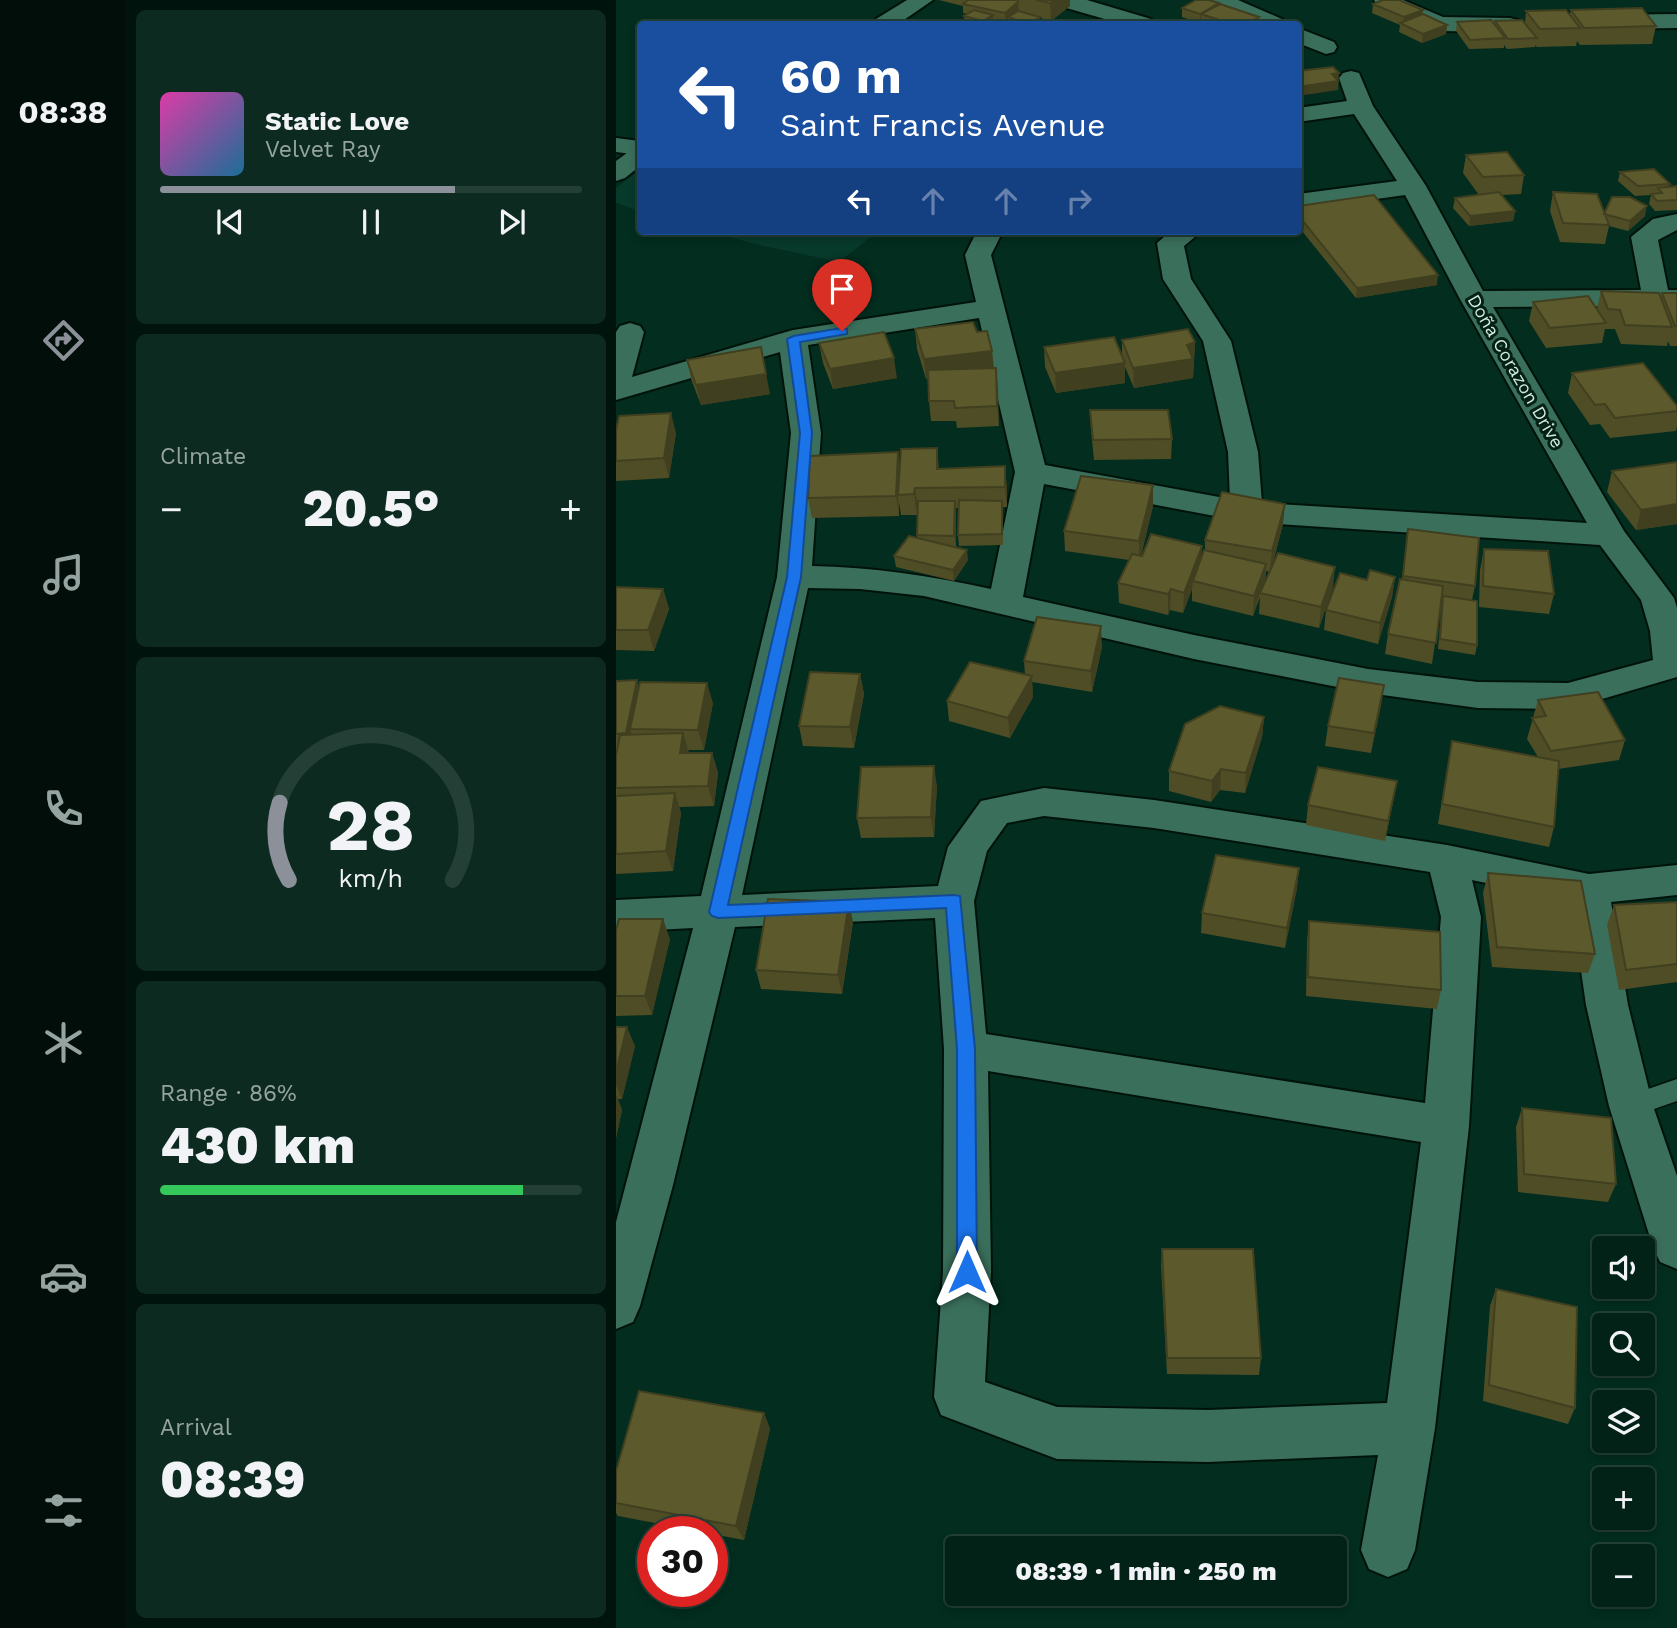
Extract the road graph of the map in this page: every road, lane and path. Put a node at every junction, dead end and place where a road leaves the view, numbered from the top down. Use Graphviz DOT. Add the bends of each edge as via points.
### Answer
graph roads {
  1 [pos="922,0"];
  2 [pos="1064,0"];
  3 [pos="1220,0"];
  4 [pos="1385,0"];
  5 [pos="1629,0"];
  6 [pos="889,21"];
  7 [pos="1133,21"];
  8 [pos="1268,21"];
  9 [pos="1667,21"];
  10 [pos="1574,23"];
  11 [pos="1533,24"];
  12 [pos="1302,38"];
  13 [pos="1326,47"];
  14 [pos="1352,78"];
  15 [pos="1362,106"];
  16 [pos="1302,115"];
  17 [pos="616,145"];
  18 [pos="637,148"];
  19 [pos="637,157"];
  20 [pos="616,173"];
  21 [pos="1413,186"];
  22 [pos="1302,201"];
  23 [pos="1677,222"];
  24 [pos="988,235"];
  25 [pos="1183,235"];
  26 [pos="1667,298"];
  27 [pos="1474,299"];
  28 [pos="990,308"];
  29 [pos="630,332"];
  30 [pos="793,339"];
  31 [pos="616,381"];
  32 [pos="616,391"];
  33 [pos="1031,472"];
  34 [pos="1247,512"];
  35 [pos="1610,535"];
  36 [pos="794,577"];
  37 [pos="1005,604"];
  38 [pos="1447,860"];
  39 [pos="1677,880"];
  40 [pos="1590,889"];
  41 [pos="954,901"];
  42 [pos="718,912"];
  43 [pos="616,916"];
  44 [pos="966,1049"];
  45 [pos="1677,1090"];
  46 [pos="1631,1106"];
  47 [pos="1446,1126"];
  48 [pos="633,1186"];
  49 [pos="1670,1202"];
  50 [pos="1677,1247"];
  51 [pos="616,1306"];
  52 [pos="1409,1429"];
  53 [pos="1388,1550"];
  1 -- 6 [label="street"];
  2 -- 7 [label="street"];
  3 -- 8 [label="street"];
  4 -- 11 [label="street" via="1440,24"];
  5 -- 9 [label="street"];
  9 -- 10 [label="street"];
  12 -- 13 [label="street"];
  14 -- 15 [label="street, Doña Corazon Drive"];
  15 -- 16 [label="street"];
  15 -- 21 [label="street, Doña Corazon Drive"];
  17 -- 18 [label="street"];
  19 -- 20 [label="street"];
  21 -- 22 [label="street"];
  21 -- 27 [label="street, Doña Corazon Drive"];
  23 -- 26 [label="street" via="1644,237"];
  24 -- 28 [label="street" via="978,255"];
  25 -- 34 [label="street" via="1170,243 1177,279 1217,341 1243,452"];
  26 -- 27 [label="street"];
  27 -- 35 [label="street, Doña Corazon Drive"];
  28 -- 30 [label="street"];
  28 -- 33 [label="street"];
  29 -- 31 [label="street"];
  30 -- 32 [label="street"];
  30 -- 36 [label="street" via="806,433"];
  33 -- 34 [label="street"];
  33 -- 37 [label="street"];
  34 -- 35 [label="street"];
  35 -- 37 [label="street, Doña Corazon Drive" via="1657,598 1671,667 1568,696 1478,695 1328,673"];
  36 -- 37 [label="street" via="924,584"];
  36 -- 42 [label="street"];
  38 -- 40 [label="street"];
  38 -- 41 [label="street" via="1154,814 1044,802 995,811 968,848"];
  38 -- 47 [label="street" via="1461,917"];
  39 -- 40 [label="street"];
  40 -- 46 [label="street" via="1607,1005"];
  41 -- 42 [label="street"];
  41 -- 44 [label="street"];
  42 -- 43 [label="street"];
  42 -- 48 [label="street"];
  44 -- 47 [label="street"];
  44 -- 52 [label="street" via="967,1272 959,1397 1057,1433 1208,1436"];
  45 -- 46 [label="lane"];
  46 -- 49 [label="street"];
  47 -- 52 [label="street"];
  48 -- 51 [label="street"];
  49 -- 50 [label="street"];
  52 -- 53 [label="street"];
}
